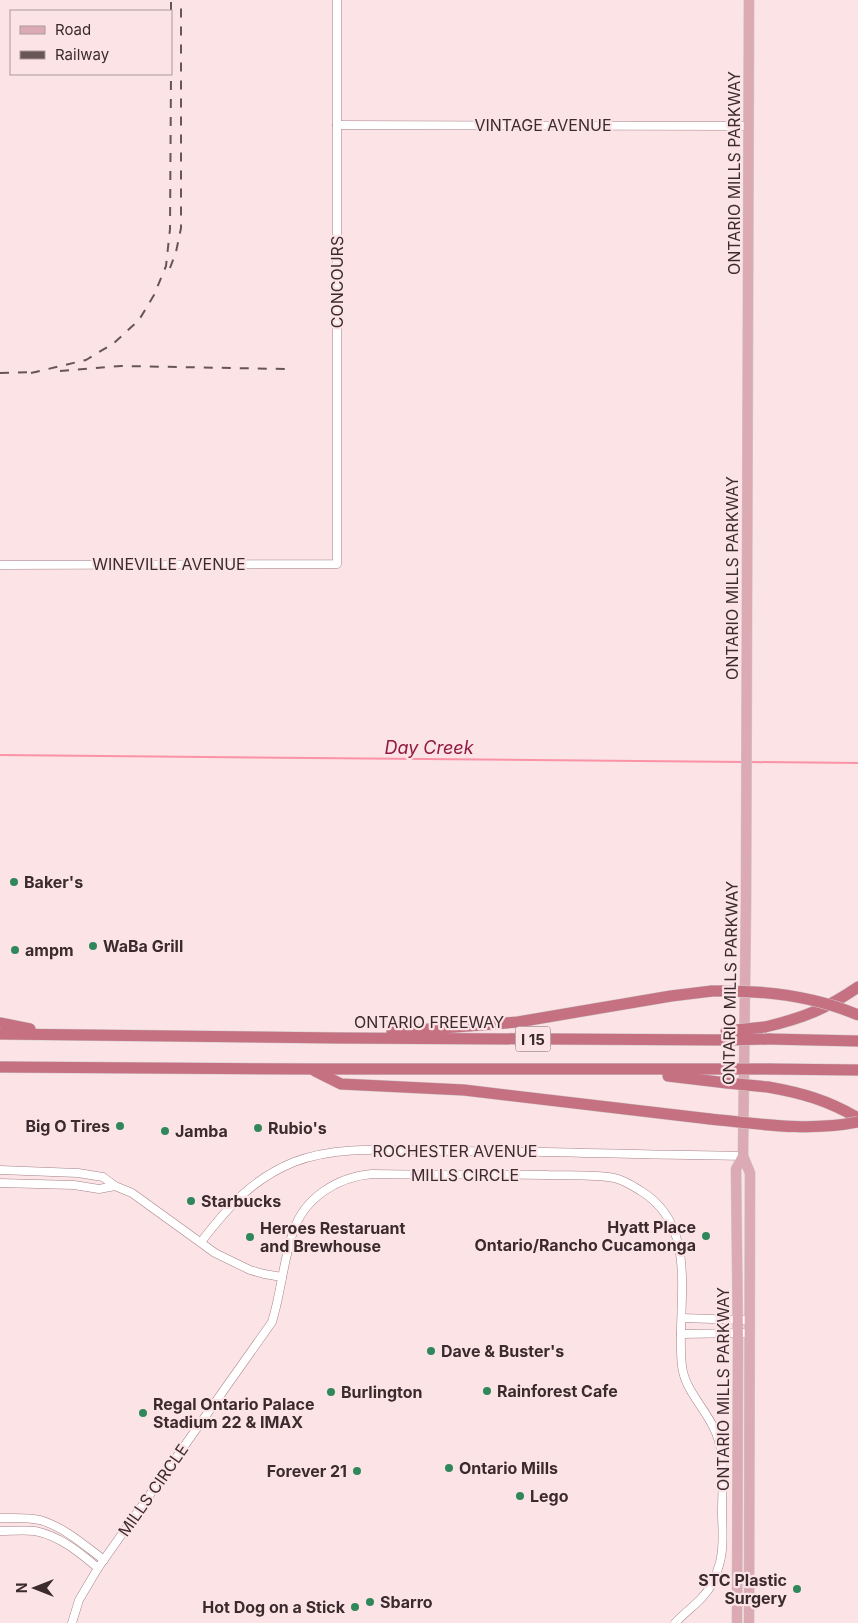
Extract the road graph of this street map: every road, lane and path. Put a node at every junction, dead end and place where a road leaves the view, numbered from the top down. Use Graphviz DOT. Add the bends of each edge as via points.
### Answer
graph roads {
  1 [pos="337,0"];
  2 [pos="748,0"];
  3 [pos="337,125"];
  4 [pos="749,126"];
  5 [pos="337,564"];
  6 [pos="0,565"];
  7 [pos="858,987"];
  8 [pos="858,1015"];
  9 [pos="3,1029"];
  10 [pos="727,1035"];
  11 [pos="338,1038"];
  12 [pos="858,1041"];
  13 [pos="0,1067"];
  14 [pos="311,1069"];
  15 [pos="624,1070"];
  16 [pos="858,1070"];
  17 [pos="858,1120"];
  18 [pos="743,1156"];
  19 [pos="0,1170"];
  20 [pos="0,1183"];
  21 [pos="115,1186"];
  22 [pos="201,1242"];
  23 [pos="282,1276"];
  24 [pos="682,1318"];
  25 [pos="738,1320"];
  26 [pos="750,1321"];
  27 [pos="738,1333"];
  28 [pos="750,1333"];
  29 [pos="681,1334"];
  30 [pos="0,1518"];
  31 [pos="0,1531"];
  32 [pos="104,1560"];
  33 [pos="98,1568"];
  34 [pos="72,1623"];
  35 [pos="675,1623"];
  36 [pos="737,1623"];
  37 [pos="749,1623"];
  1 -- 3 [label="street, CONCOURS"];
  2 -- 4 [label="main road, ONTARIO MILLS PARKWAY"];
  3 -- 4 [label="street, VINTAGE AVENUE"];
  3 -- 5 [label="street, CONCOURS"];
  4 -- 18 [label="main road, ONTARIO MILLS PARKWAY"];
  5 -- 6 [label="street, WINEVILLE AVENUE"];
  7 -- 10 [label="highway, bridge" via="799,1019"];
  8 -- 11 [label="highway, bridge" via="797,997 712,991 518,1022"];
  9 -- 11 [label="highway, ONTARIO FREEWAY / I 15" via="63,1034"];
  10 -- 11 [label="highway, ONTARIO FREEWAY / I 15" via="667,1040"];
  10 -- 12 [label="highway, ONTARIO FREEWAY / I 15, bridge"];
  13 -- 14 [label="highway, I 15"];
  14 -- 15 [label="highway, I 15"];
  14 -- 17 [label="highway, bridge" via="341,1084 464,1090 787,1127 814,1127"];
  15 -- 16 [label="highway, I 15, bridge"];
  15 -- 17 [label="highway, bridge" via="802,1093 838,1106"];
  18 -- 22 [label="street, ROCHESTER AVENUE" via="542,1152 325,1153 294,1162 244,1192"];
  18 -- 25 [label="main road, ONTARIO MILLS PARKWAY" via="736,1168"];
  18 -- 26 [label="main road, ONTARIO MILLS PARKWAY" via="750,1173"];
  19 -- 21 [label="street" via="78,1173 103,1177"];
  20 -- 21 [label="street" via="74,1185 99,1190"];
  21 -- 22 [label="street" via="132,1193"];
  22 -- 23 [label="street" via="237,1264 264,1274"];
  23 -- 24 [label="street, MILLS CIRCLE" via="293,1232 301,1215 318,1196 348,1178 372,1174 598,1176 624,1181 639,1190 669,1219 681,1257"];
  23 -- 32 [label="street, MILLS CIRCLE" via="272,1322"];
  24 -- 25 [label="street"];
  24 -- 29 [label="street, MILLS CIRCLE"];
  25 -- 26 [label="street"];
  25 -- 27 [label="main road, ONTARIO MILLS PARKWAY"];
  26 -- 28 [label="main road, ONTARIO MILLS PARKWAY"];
  27 -- 28 [label="street"];
  27 -- 29 [label="street"];
  27 -- 36 [label="main road, ONTARIO MILLS PARKWAY"];
  28 -- 37 [label="main road, ONTARIO MILLS PARKWAY"];
  29 -- 35 [label="street, MILLS CIRCLE" via="682,1366 688,1386 712,1422 720,1445 722,1545 720,1563 706,1593"];
  30 -- 32 [label="street" via="52,1524"];
  31 -- 33 [label="street" via="34,1531 62,1540"];
  32 -- 33 [label="street, MILLS CIRCLE"];
  33 -- 34 [label="street, MILLS CIRCLE" via="79,1600"];
}
